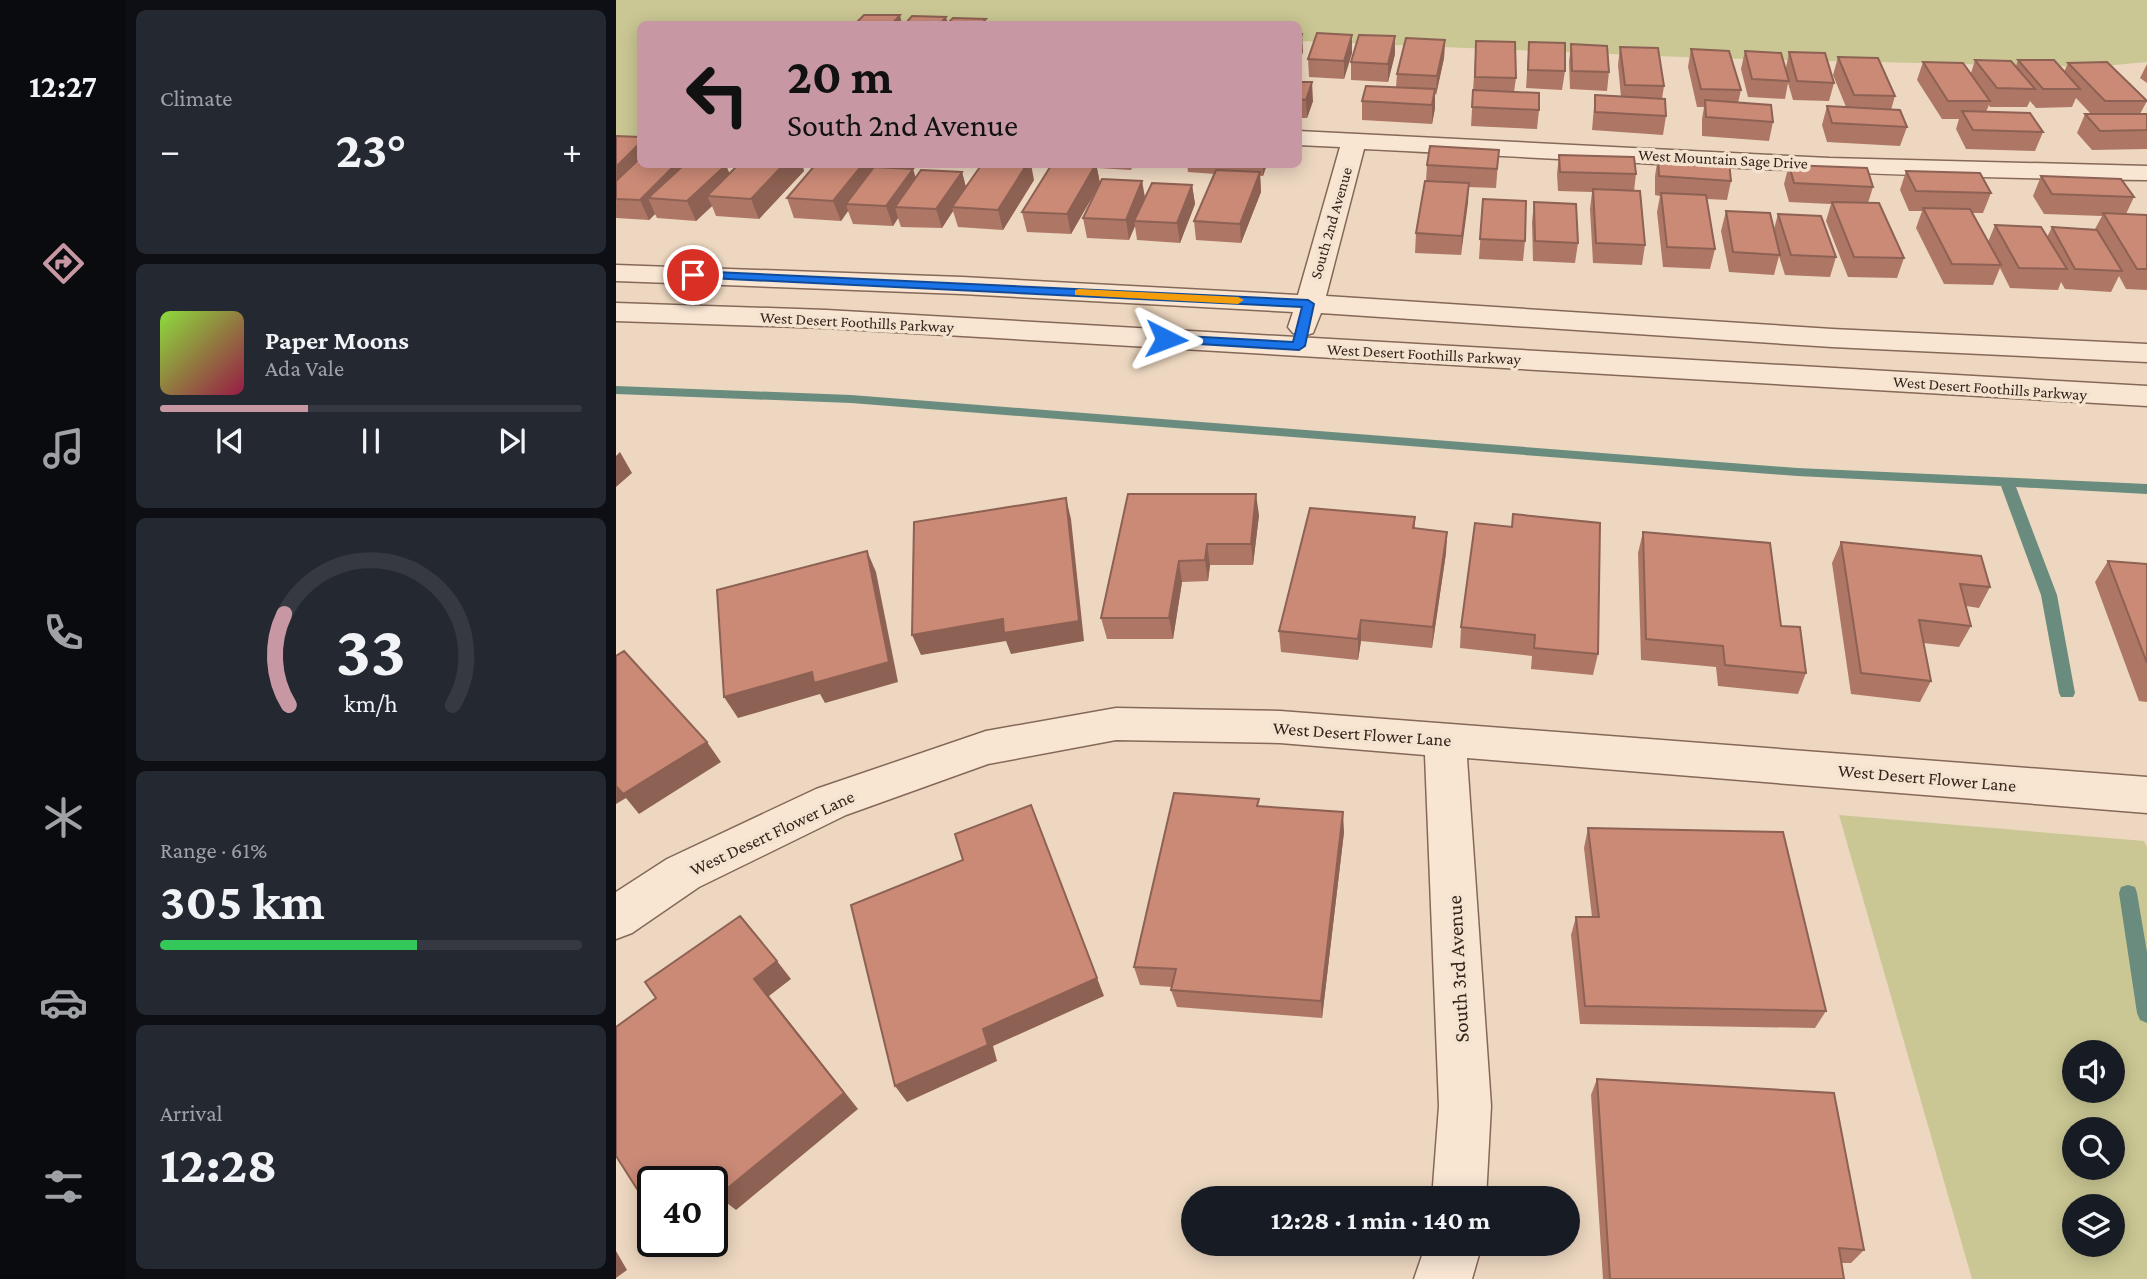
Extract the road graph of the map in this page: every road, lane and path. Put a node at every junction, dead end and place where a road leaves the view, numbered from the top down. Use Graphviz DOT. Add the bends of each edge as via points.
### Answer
graph roads {
  1 [pos="1302,138"];
  2 [pos="1354,141"];
  3 [pos="2147,173"];
  4 [pos="616,272"];
  5 [pos="1308,304"];
  6 [pos="616,313"];
  7 [pos="1299,346"];
  8 [pos="2147,353"];
  9 [pos="2147,396"];
  10 [pos="1445,740"];
  11 [pos="2147,795"];
  12 [pos="616,918"];
  13 [pos="1460,1186"];
  14 [pos="1450,1256"];
  15 [pos="1443,1279"];
  1 -- 2 [label="street, West Mountain Sage Drive"];
  2 -- 3 [label="street, West Mountain Sage Drive" via="2037,173"];
  2 -- 5 [label="street, South 2nd Avenue"];
  4 -- 5 [label="street"];
  5 -- 7 [label="street, South 2nd Avenue"];
  5 -- 8 [label="street"];
  6 -- 7 [label="street, West Desert Foothills Parkway" via="826,319"];
  7 -- 9 [label="street, West Desert Foothills Parkway"];
  10 -- 11 [label="street, West Desert Flower Lane"];
  10 -- 12 [label="street, West Desert Flower Lane" via="1280,727 1116,724 986,748 831,802 683,873"];
  10 -- 13 [label="street, South 3rd Avenue" via="1465,1106"];
  14 -- 15 [label="street"];
}
